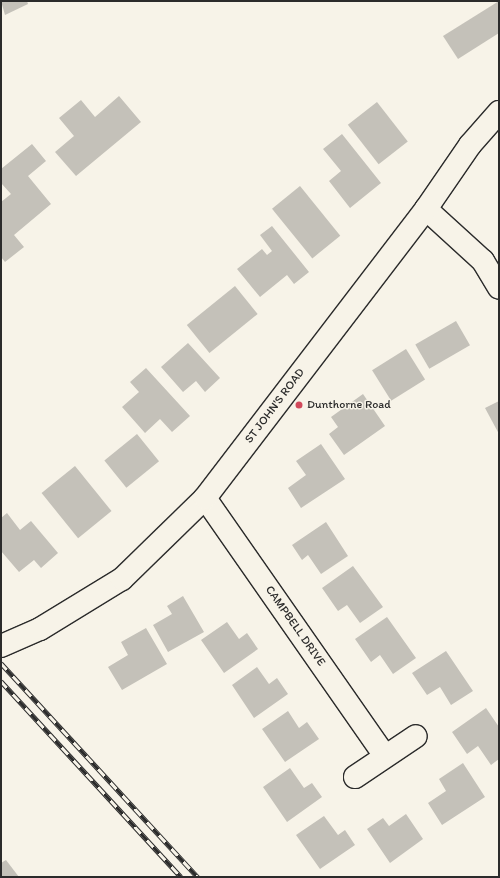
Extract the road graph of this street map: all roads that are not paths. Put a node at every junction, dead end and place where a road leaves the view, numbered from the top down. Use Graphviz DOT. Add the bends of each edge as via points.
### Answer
graph roads {
  1 [pos="499,112"];
  2 [pos="426,209"];
  3 [pos="499,288"];
  4 [pos="205,498"];
  5 [pos="1,646"];
  6 [pos="416,736"];
  7 [pos="384,755"];
  8 [pos="355,777"];
  1 -- 2 [label="street, ST JOHN'S ROAD" via="470,145"];
  2 -- 3 [label="street" via="483,262"];
  2 -- 4 [label="street, ST JOHN'S ROAD"];
  4 -- 5 [label="street, ST JOHN'S ROAD" via="122,579 40,629"];
  4 -- 7 [label="street, CAMPBELL DRIVE"];
  6 -- 7 [label="street"];
  7 -- 8 [label="street"];
}
